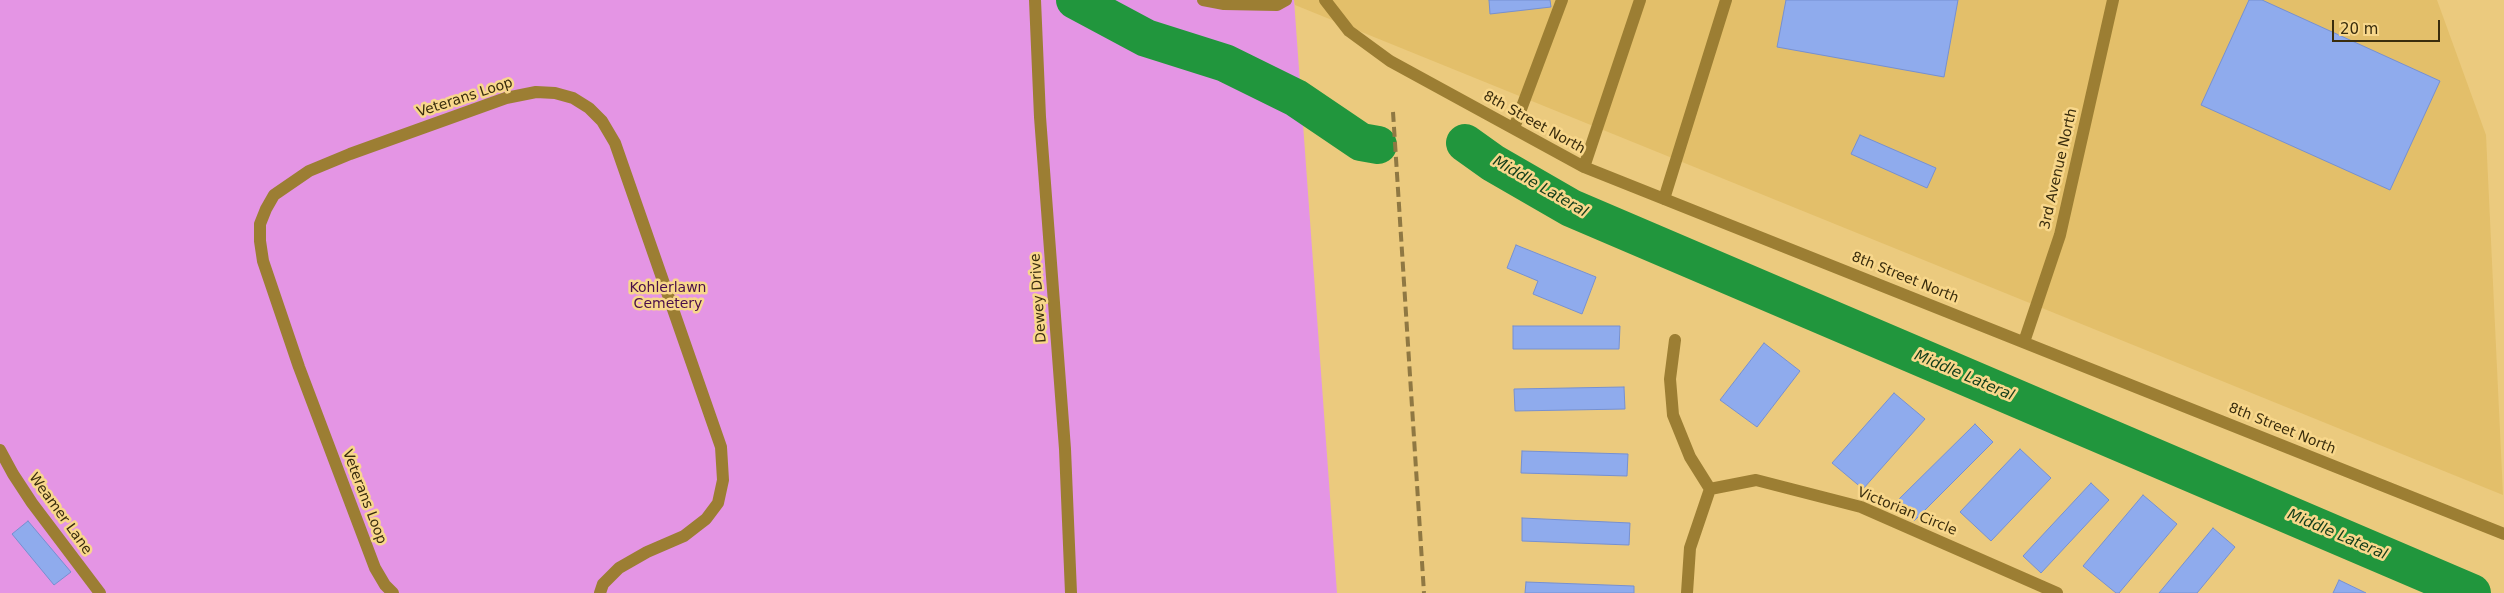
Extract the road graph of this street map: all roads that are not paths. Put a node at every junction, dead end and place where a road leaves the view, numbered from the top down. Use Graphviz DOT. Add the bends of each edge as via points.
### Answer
graph roads {
  1 [pos="1035,0"];
  2 [pos="1203,0"];
  3 [pos="1286,0"];
  4 [pos="1325,0"];
  5 [pos="1562,0"];
  6 [pos="1640,0"];
  7 [pos="1726,0"];
  8 [pos="2113,0"];
  9 [pos="1514,128"];
  10 [pos="1584,167"];
  11 [pos="1664,199"];
  12 [pos="1675,340"];
  13 [pos="2024,342"];
  14 [pos="0,450"];
  15 [pos="1710,489"];
  16 [pos="2504,534"];
  17 [pos="100,593"];
  18 [pos="393,593"];
  19 [pos="600,593"];
  20 [pos="1071,593"];
  21 [pos="1687,593"];
  22 [pos="2058,593"];
  1 -- 20 [label="street, Dewey Drive" via="1040,117 1065,449"];
  2 -- 3 [label="street" via="1224,4 1277,5"];
  4 -- 9 [label="street, 8th Street North" via="1348,31 1390,61"];
  5 -- 9 [label="street"];
  6 -- 10 [label="street"];
  7 -- 11 [label="street"];
  8 -- 13 [label="street, 3rd Avenue North" via="2060,235"];
  9 -- 10 [label="street, 8th Street North"];
  10 -- 11 [label="street, 8th Street North"];
  11 -- 13 [label="street, 8th Street North"];
  12 -- 15 [label="street" via="1670,379 1674,415 1690,457"];
  13 -- 16 [label="street, 8th Street North"];
  14 -- 17 [label="street, Weamer Lane" via="32,503"];
  15 -- 21 [label="street" via="1690,548"];
  15 -- 22 [label="street, Victorian Circle" via="1756,480 1861,507"];
  18 -- 19 [label="street, Veterans Loop" via="375,568 299,367 263,261 260,224 274,195 309,171 506,98 536,92 572,98 589,108 602,121 615,143 721,447 724,480 718,503 706,519 684,536 620,568 603,584"];
}
